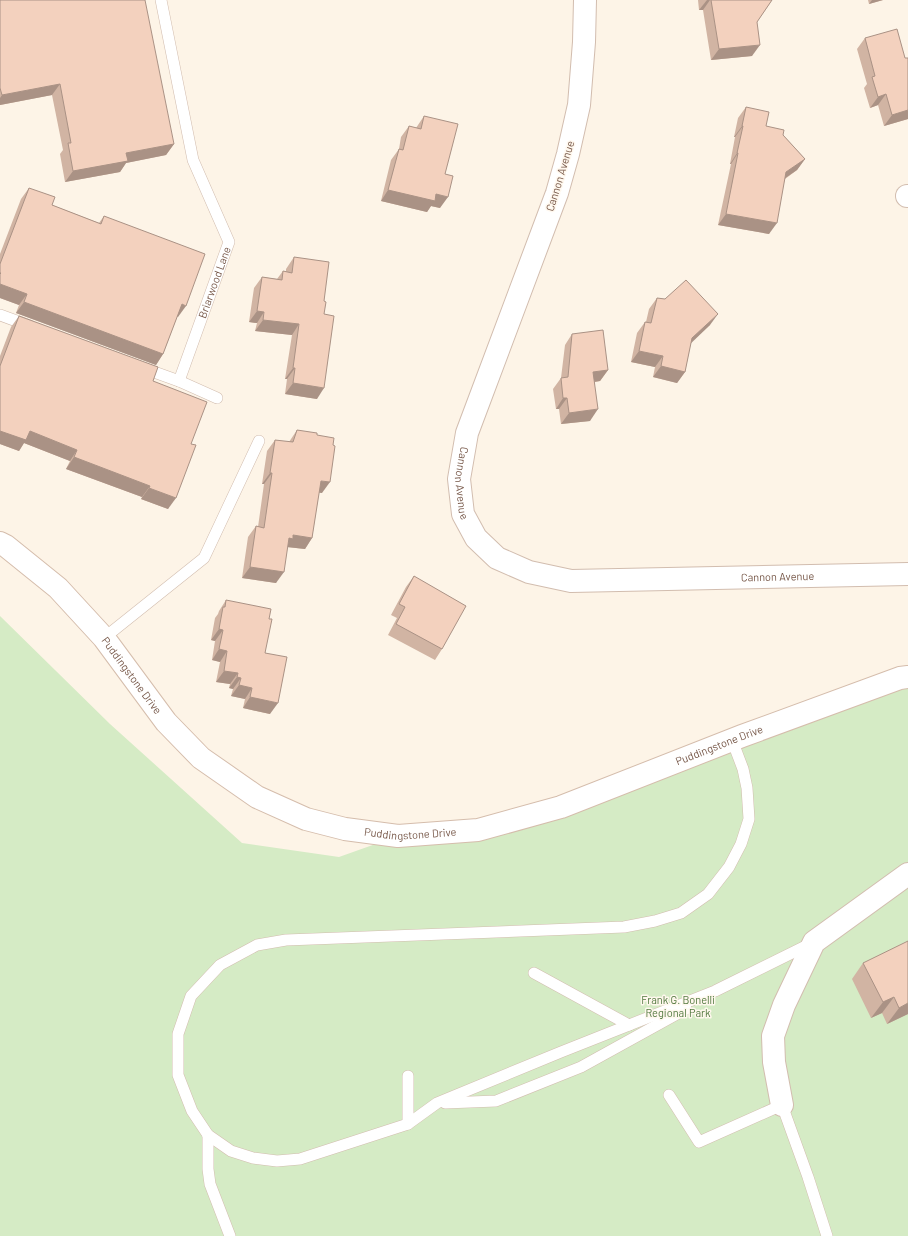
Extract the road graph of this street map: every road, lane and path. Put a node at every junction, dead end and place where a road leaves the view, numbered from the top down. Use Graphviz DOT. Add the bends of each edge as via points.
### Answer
graph roads {
  1 [pos="161,0"];
  2 [pos="585,0"];
  3 [pos="0,315"];
  4 [pos="37,329"];
  5 [pos="134,365"];
  6 [pos="179,381"];
  7 [pos="217,398"];
  8 [pos="259,441"];
  9 [pos="0,543"];
  10 [pos="908,574"];
  11 [pos="104,638"];
  12 [pos="908,677"];
  13 [pos="732,740"];
  14 [pos="908,874"];
  15 [pos="814,942"];
  16 [pos="534,973"];
  17 [pos="716,991"];
  18 [pos="629,1025"];
  19 [pos="408,1076"];
  20 [pos="669,1095"];
  21 [pos="437,1103"];
  22 [pos="782,1105"];
  23 [pos="408,1124"];
  24 [pos="208,1135"];
  25 [pos="230,1236"];
  26 [pos="828,1236"];
  1 -- 6 [label="lane, Briarwood Lane" via="193,160 230,242"];
  2 -- 10 [label="street, Cannon Avenue" via="579,105 568,154 557,193 467,433 459,479 463,514 476,538 497,558 529,572 571,581"];
  3 -- 4 [label="lane"];
  5 -- 6 [label="lane"];
  6 -- 7 [label="lane"];
  8 -- 11 [label="lane" via="204,558"];
  9 -- 11 [label="street, Puddingstone Drive" via="58,588"];
  11 -- 13 [label="street, Puddingstone Drive" via="166,722 201,758 256,797 306,819 345,829 398,836 478,830 561,807"];
  12 -- 13 [label="street, Puddingstone Drive"];
  13 -- 24 [label="lane" via="743,769 749,819 741,844 729,868 708,894 681,913 624,927 286,940 257,945 220,965 191,996 178,1034 178,1075 192,1111"];
  14 -- 15 [label="street"];
  15 -- 17 [label="lane"];
  15 -- 22 [label="street" via="784,1005 773,1036 774,1062"];
  16 -- 18 [label="lane"];
  17 -- 18 [label="lane"];
  17 -- 21 [label="lane" via="574,1070 496,1101"];
  18 -- 21 [label="lane"];
  19 -- 23 [label="lane"];
  20 -- 22 [label="lane" via="699,1142"];
  21 -- 23 [label="lane"];
  22 -- 26 [label="lane"];
  23 -- 24 [label="lane" via="300,1159 277,1161 253,1158 231,1151"];
  24 -- 25 [label="lane" via="210,1184"];
}
